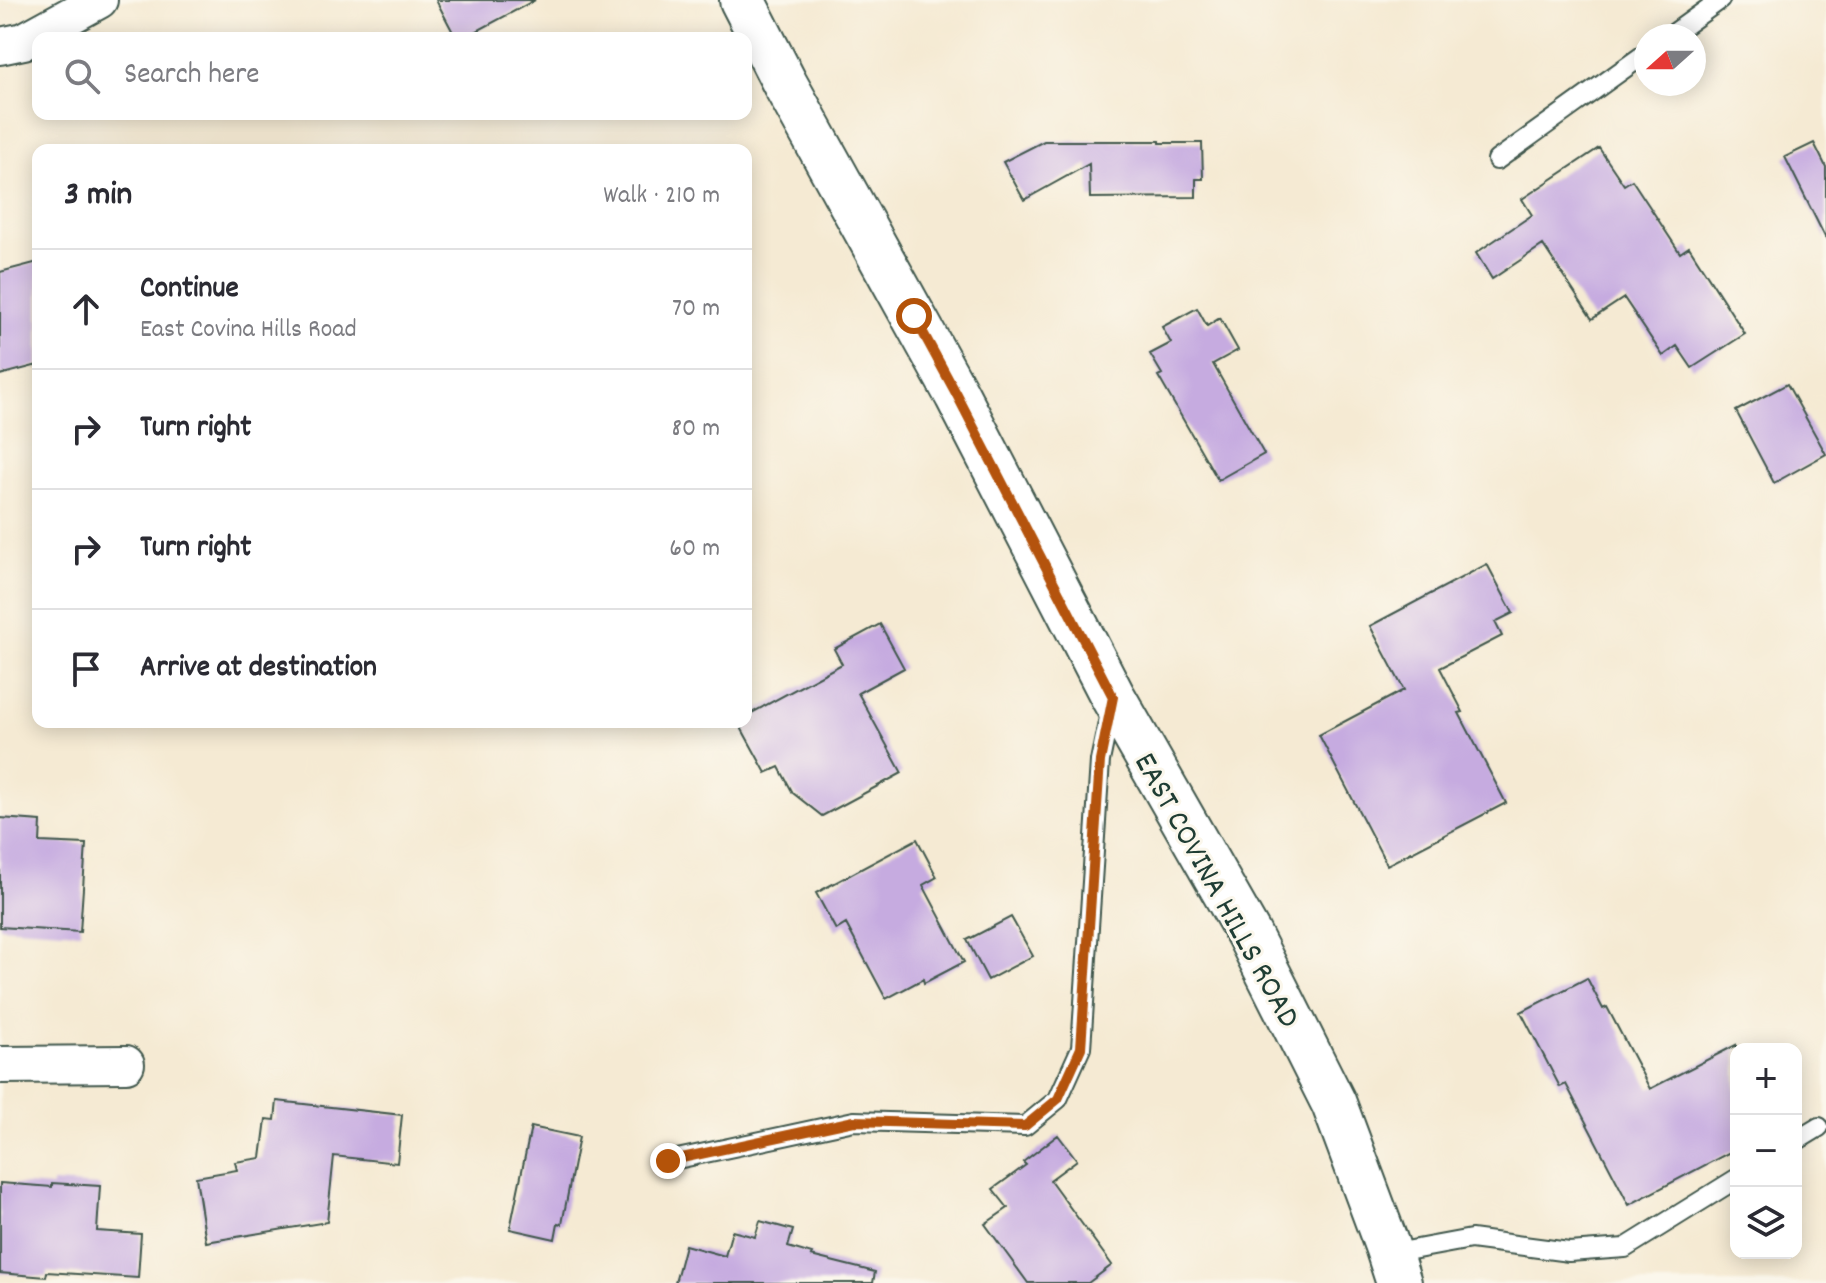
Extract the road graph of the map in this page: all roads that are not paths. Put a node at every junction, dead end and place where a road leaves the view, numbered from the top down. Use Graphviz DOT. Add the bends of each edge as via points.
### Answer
graph roads {
  1 [pos="99,0"];
  2 [pos="742,0"];
  3 [pos="1720,0"];
  4 [pos="1687,24"];
  5 [pos="40,32"];
  6 [pos="32,37"];
  7 [pos="0,46"];
  8 [pos="1634,62"];
  9 [pos="1497,160"];
  10 [pos="1113,697"];
  11 [pos="126,1064"];
  12 [pos="0,1065"];
  13 [pos="1819,1127"];
  14 [pos="1802,1137"];
  15 [pos="668,1161"];
  16 [pos="1730,1183"];
  17 [pos="1394,1268"];
  1 -- 5 [label="street"];
  2 -- 10 [label="street, EAST COVINA HILLS ROAD" via="957,395"];
  3 -- 4 [label="lane"];
  6 -- 7 [label="street"];
  8 -- 9 [label="lane"];
  10 -- 15 [label="lane" via="1100,761 1081,1048 1058,1099 1025,1126 854,1121"];
  10 -- 17 [label="street, EAST COVINA HILLS ROAD" via="1248,933 1327,1089"];
  11 -- 12 [label="street"];
  13 -- 14 [label="lane"];
  16 -- 17 [label="lane" via="1625,1248 1569,1252 1471,1239"];
}
